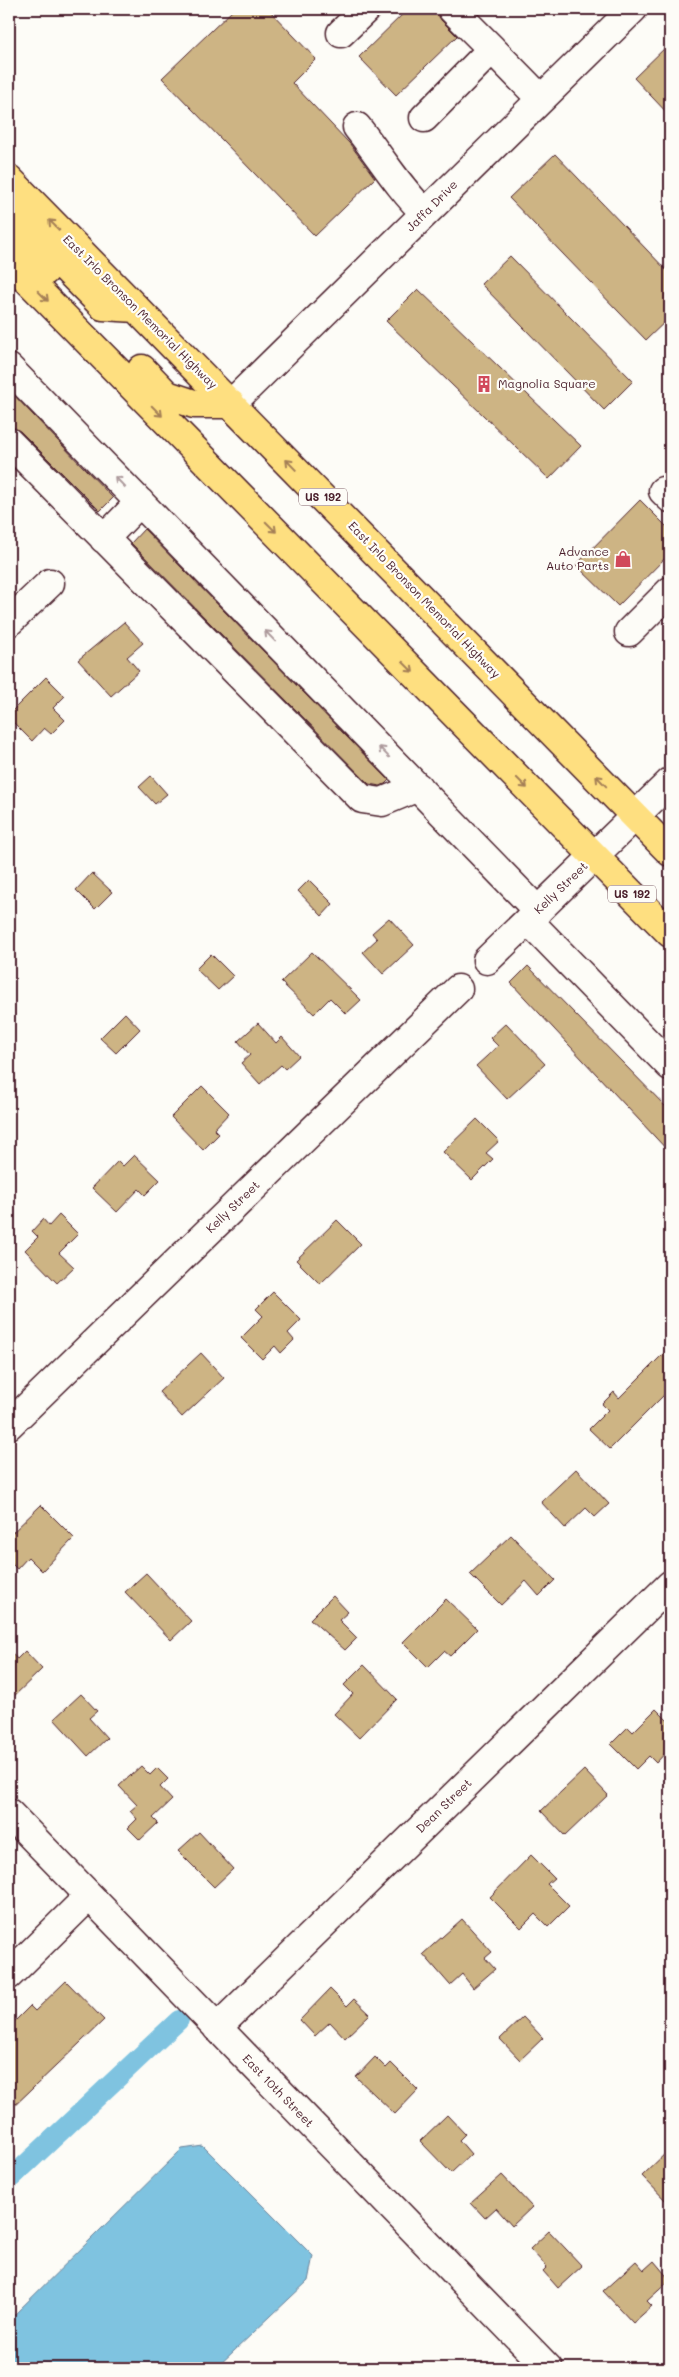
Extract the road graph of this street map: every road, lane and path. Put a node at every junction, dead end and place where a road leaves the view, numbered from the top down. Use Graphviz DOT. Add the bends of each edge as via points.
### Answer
graph roads {
  1 [pos="366,9"];
  2 [pos="452,9"];
  3 [pos="633,9"];
  4 [pos="341,33"];
  5 [pos="492,49"];
  6 [pos="541,99"];
  7 [pos="424,118"];
  8 [pos="357,128"];
  9 [pos="9,179"];
  10 [pos="9,211"];
  11 [pos="425,212"];
  12 [pos="9,235"];
  13 [pos="9,261"];
  14 [pos="136,308"];
  15 [pos="9,368"];
  16 [pos="232,404"];
  17 [pos="9,442"];
  18 [pos="140,502"];
  19 [pos="104,539"];
  20 [pos="50,583"];
  21 [pos="670,591"];
  22 [pos="9,622"];
  23 [pos="629,632"];
  24 [pos="670,782"];
  25 [pos="418,787"];
  26 [pos="635,816"];
  27 [pos="670,852"];
  28 [pos="594,856"];
  29 [pos="533,916"];
  30 [pos="670,933"];
  31 [pos="487,960"];
  32 [pos="458,988"];
  33 [pos="670,1066"];
  34 [pos="9,1425"];
  35 [pos="670,1585"];
  36 [pos="9,1813"];
  37 [pos="90,1896"];
  38 [pos="9,1975"];
  39 [pos="217,2028"];
  40 [pos="548,2368"];
  1 -- 4 [label="street"];
  2 -- 5 [label="street"];
  3 -- 6 [label="street, Jaffa Drive"];
  5 -- 6 [label="street"];
  5 -- 7 [label="street"];
  6 -- 11 [label="street, Jaffa Drive"];
  8 -- 11 [label="street" via="404,192"];
  14 -- 9 [label="highway, East Irlo Bronson Memorial Highway / US 192, one-way"];
  10 -- 14 [label="highway" via="103,306"];
  11 -- 16 [label="street, Jaffa Drive"];
  12 -- 16 [label="highway" via="167,394 194,404"];
  13 -- 28 [label="highway, US 192, one-way"];
  14 -- 16 [label="highway, East Irlo Bronson Memorial Highway / US 192"];
  18 -- 15 [label="street, one-way"];
  26 -- 16 [label="highway, East Irlo Bronson Memorial Highway / US 192, one-way"];
  17 -- 19 [label="street"];
  18 -- 19 [label="street"];
  25 -- 18 [label="street, one-way"];
  19 -- 25 [label="street" via="362,799 382,802"];
  20 -- 22 [label="street"];
  21 -- 23 [label="street"];
  24 -- 26 [label="street, Kelly Street"];
  25 -- 29 [label="street"];
  26 -- 27 [label="highway, East Irlo Bronson Memorial Highway / US 192"];
  26 -- 28 [label="street, Kelly Street"];
  28 -- 29 [label="street, Kelly Street"];
  28 -- 30 [label="highway, US 192"];
  29 -- 31 [label="street, Kelly Street"];
  29 -- 33 [label="street"];
  32 -- 34 [label="street, Kelly Street"];
  35 -- 39 [label="street, Dean Street"];
  36 -- 37 [label="street, East 10th Street"];
  37 -- 38 [label="street"];
  37 -- 39 [label="street, East 10th Street"];
  39 -- 40 [label="street, East 10th Street"];
}
